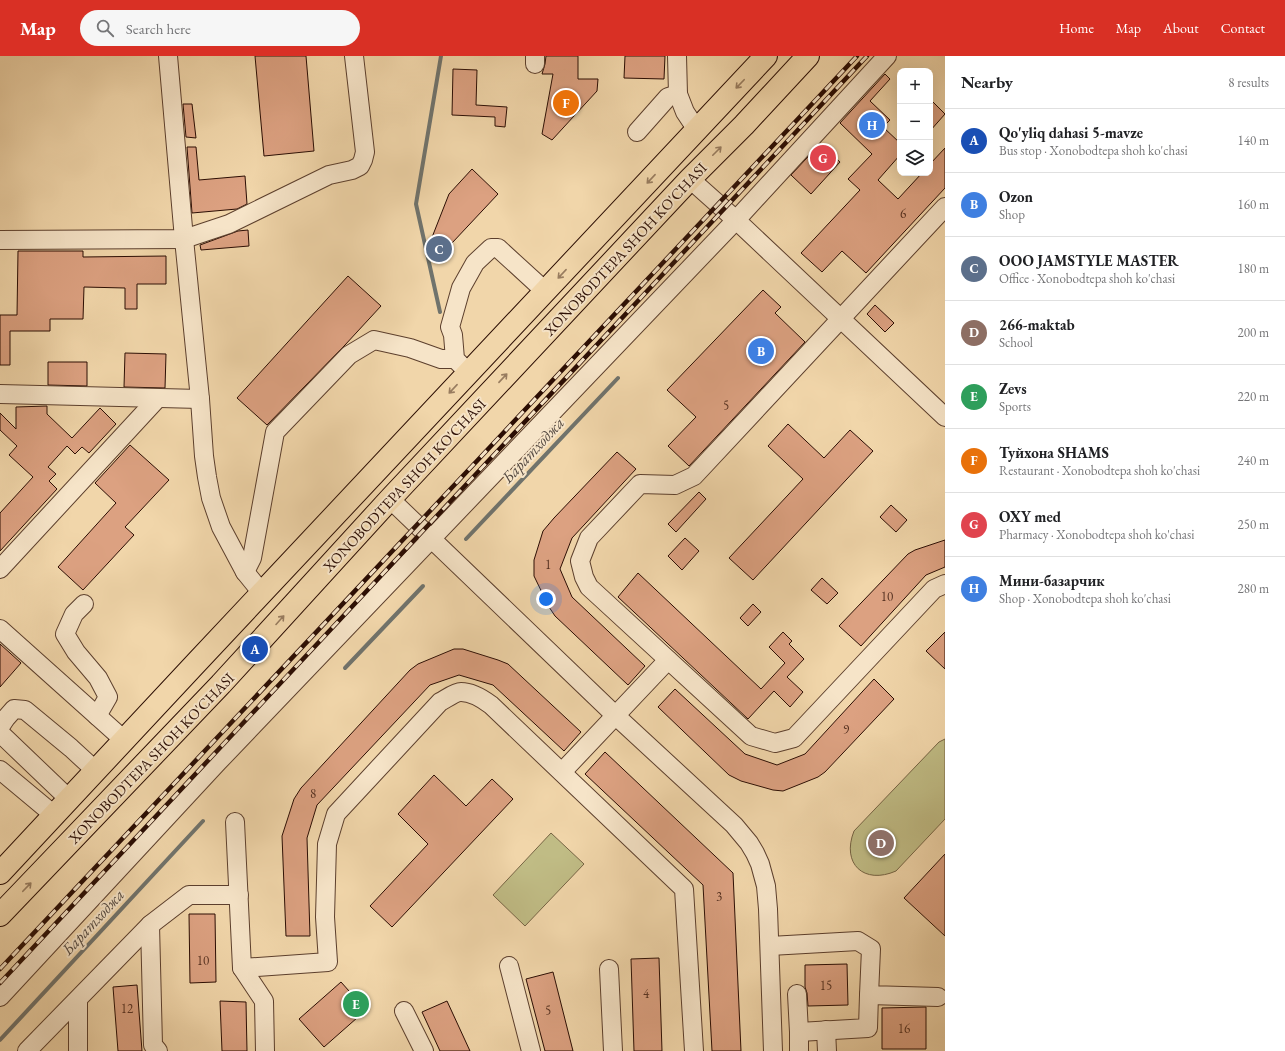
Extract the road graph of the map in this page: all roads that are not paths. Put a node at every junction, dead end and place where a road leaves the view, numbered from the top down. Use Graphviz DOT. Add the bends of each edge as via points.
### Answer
graph roads {
  1 [pos="168,56"];
  2 [pos="354,56"];
  3 [pos="676,56"];
  4 [pos="766,56"];
  5 [pos="808,56"];
  6 [pos="887,56"];
  7 [pos="678,94"];
  8 [pos="697,130"];
  9 [pos="637,132"];
  10 [pos="690,179"];
  11 [pos="945,207"];
  12 [pos="736,220"];
  13 [pos="184,239"];
  14 [pos="0,240"];
  15 [pos="590,244"];
  16 [pos="611,264"];
  17 [pos="545,291"];
  18 [pos="841,319"];
  19 [pos="462,366"];
  20 [pos="0,394"];
  21 [pos="158,398"];
  22 [pos="200,399"];
  23 [pos="945,417"];
  24 [pos="390,499"];
  25 [pos="432,538"];
  26 [pos="0,569"];
  27 [pos="245,572"];
  28 [pos="945,584"];
  29 [pos="262,593"];
  30 [pos="84,604"];
  31 [pos="0,630"];
  32 [pos="668,660"];
  33 [pos="97,716"];
  34 [pos="616,716"];
  35 [pos="0,726"];
  36 [pos="0,733"];
  37 [pos="124,740"];
  38 [pos="0,770"];
  39 [pos="96,771"];
  40 [pos="562,772"];
  41 [pos="69,799"];
  42 [pos="54,816"];
  43 [pos="235,822"];
  44 [pos="0,873"];
  45 [pos="239,895"];
  46 [pos="0,915"];
  47 [pos="150,925"];
  48 [pos="770,946"];
  49 [pos="509,966"];
  50 [pos="242,968"];
  51 [pos="609,969"];
  52 [pos="797,994"];
  53 [pos="868,995"];
  54 [pos="0,997"];
  55 [pos="938,997"];
  56 [pos="78,1000"];
  57 [pos="404,1011"];
  58 [pos="826,1030"];
  59 [pos="800,1032"];
  60 [pos="27,1051"];
  61 [pos="78,1051"];
  62 [pos="158,1051"];
  63 [pos="265,1051"];
  64 [pos="424,1051"];
  65 [pos="531,1051"];
  66 [pos="613,1051"];
  67 [pos="694,1051"];
  68 [pos="773,1051"];
  69 [pos="799,1051"];
  70 [pos="827,1051"];
  1 -- 13 [label="street"];
  2 -- 13 [label="street" via="365,152 360,166 329,175 229,224"];
  3 -- 7 [label="street"];
  4 -- 8 [label="highway, XONOBODTEPA SHOH KO'CHASI, one-way"];
  10 -- 5 [label="highway, XONOBODTEPA SHOH KO'CHASI, one-way"];
  6 -- 12 [label="street"];
  7 -- 8 [label="street" via="685,112"];
  7 -- 9 [label="street" via="668,97"];
  8 -- 15 [label="highway, XONOBODTEPA SHOH KO'CHASI, one-way"];
  10 -- 12 [label="street"];
  10 -- 16 [label="highway, XONOBODTEPA SHOH KO'CHASI"];
  11 -- 18 [label="street"];
  12 -- 18 [label="street"];
  12 -- 25 [label="street"];
  13 -- 14 [label="street"];
  13 -- 22 [label="street"];
  15 -- 16 [label="highway"];
  15 -- 17 [label="highway, XONOBODTEPA SHOH KO'CHASI, one-way"];
  24 -- 16 [label="highway, XONOBODTEPA SHOH KO'CHASI, one-way"];
  17 -- 19 [label="highway, XONOBODTEPA SHOH KO'CHASI"];
  17 -- 19 [label="street" via="498,248 491,248 475,263 461,288 450,327"];
  18 -- 23 [label="street"];
  18 -- 32 [label="street" via="694,476 675,485 640,484 589,538 580,561 584,578 590,587"];
  19 -- 27 [label="street" via="410,348 374,340 349,355 275,432 252,558"];
  19 -- 29 [label="highway, XONOBODTEPA SHOH KO'CHASI, one-way"];
  20 -- 21 [label="street"];
  21 -- 22 [label="street"];
  21 -- 26 [label="street"];
  22 -- 27 [label="street" via="204,456 211,498 221,527"];
  24 -- 25 [label="street"];
  46 -- 24 [label="highway, XONOBODTEPA SHOH KO'CHASI, one-way" via="226,679"];
  25 -- 34 [label="street"];
  25 -- 54 [label="street" via="218,762"];
  27 -- 29 [label="street"];
  28 -- 32 [label="street" via="934,589 794,738 774,743 751,736"];
  29 -- 37 [label="highway, XONOBODTEPA SHOH KO'CHASI"];
  30 -- 33 [label="street" via="74,614 65,634 98,678 108,697"];
  31 -- 33 [label="street"];
  32 -- 34 [label="street"];
  33 -- 37 [label="street"];
  34 -- 40 [label="street"];
  34 -- 48 [label="street" via="734,825 749,843 763,875"];
  35 -- 39 [label="street" via="14,709 25,710"];
  36 -- 41 [label="street"];
  37 -- 39 [label="highway, XONOBODTEPA SHOH KO'CHASI"];
  38 -- 42 [label="street"];
  39 -- 41 [label="highway, XONOBODTEPA SHOH KO'CHASI"];
  40 -- 50 [label="street" via="485,700 460,692 440,702 336,814 327,844 325,917 328,962"];
  40 -- 67 [label="street" via="684,889"];
  41 -- 42 [label="highway, XONOBODTEPA SHOH KO'CHASI"];
  42 -- 44 [label="highway, XONOBODTEPA SHOH KO'CHASI"];
  43 -- 45 [label="street"];
  45 -- 47 [label="street" via="189,895"];
  45 -- 50 [label="street"];
  47 -- 56 [label="street"];
  47 -- 62 [label="street" via="153,1045"];
  48 -- 53 [label="street" via="858,941 871,949"];
  48 -- 68 [label="street"];
  49 -- 65 [label="street"];
  50 -- 63 [label="street" via="264,1001"];
  51 -- 66 [label="street"];
  52 -- 59 [label="street"];
  53 -- 55 [label="street"];
  53 -- 58 [label="street" via="868,1028"];
  56 -- 60 [label="street"];
  56 -- 61 [label="street"];
  57 -- 64 [label="street"];
  58 -- 59 [label="street"];
  58 -- 70 [label="street"];
  59 -- 69 [label="street"];
}
